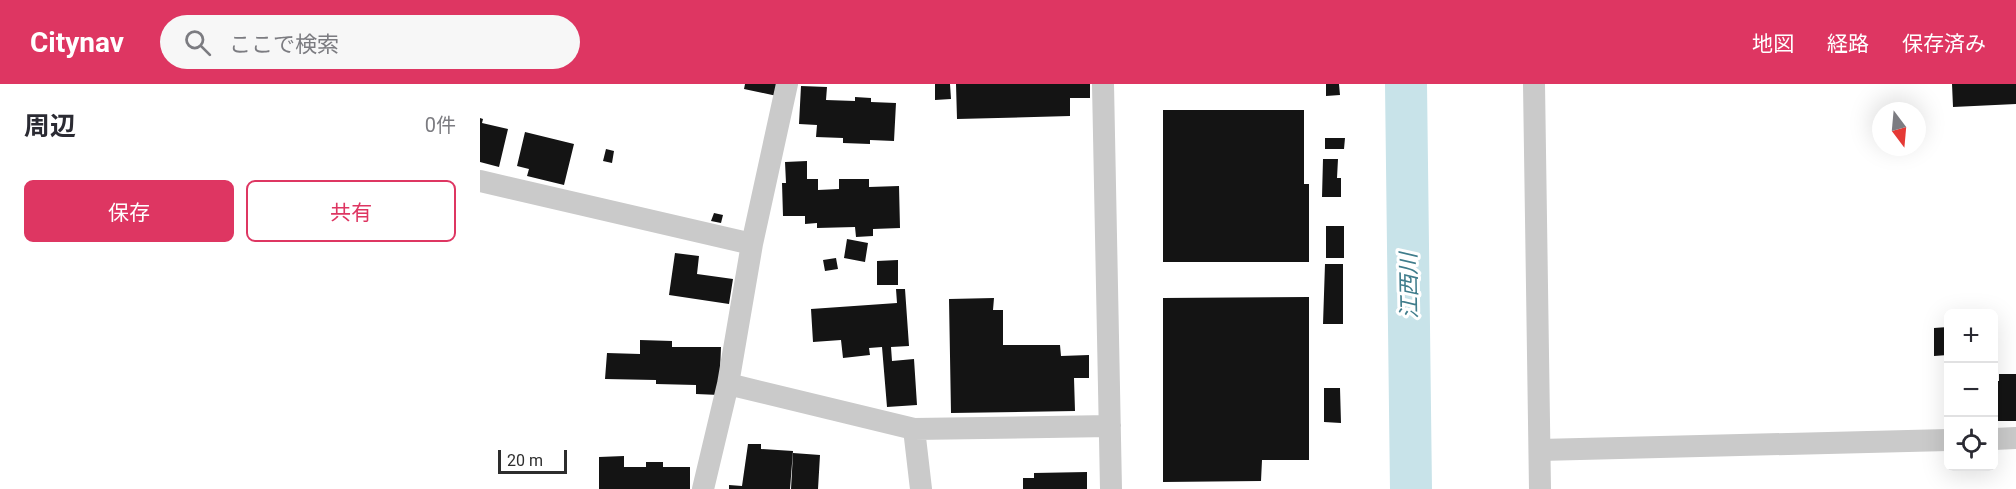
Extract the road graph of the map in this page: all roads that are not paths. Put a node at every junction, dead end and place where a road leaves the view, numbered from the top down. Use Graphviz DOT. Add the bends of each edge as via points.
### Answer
graph roads {
  1 [pos="787,84"];
  2 [pos="1103,84"];
  3 [pos="1534,84"];
  4 [pos="480,181"];
  5 [pos="752,244"];
  6 [pos="728,384"];
  7 [pos="1110,426"];
  8 [pos="914,429"];
  9 [pos="2016,438"];
  10 [pos="1998,439"];
  11 [pos="1944,440"];
  12 [pos="1540,450"];
  13 [pos="703,489"];
  14 [pos="921,489"];
  15 [pos="1111,489"];
  16 [pos="1540,489"];
  1 -- 5 [label="street"];
  2 -- 7 [label="street"];
  3 -- 12 [label="street"];
  4 -- 5 [label="street"];
  5 -- 6 [label="street"];
  6 -- 8 [label="street"];
  6 -- 13 [label="street"];
  7 -- 8 [label="street"];
  7 -- 15 [label="street"];
  8 -- 14 [label="street"];
  9 -- 10 [label="street"];
  11 -- 12 [label="street"];
  12 -- 16 [label="street"];
}
